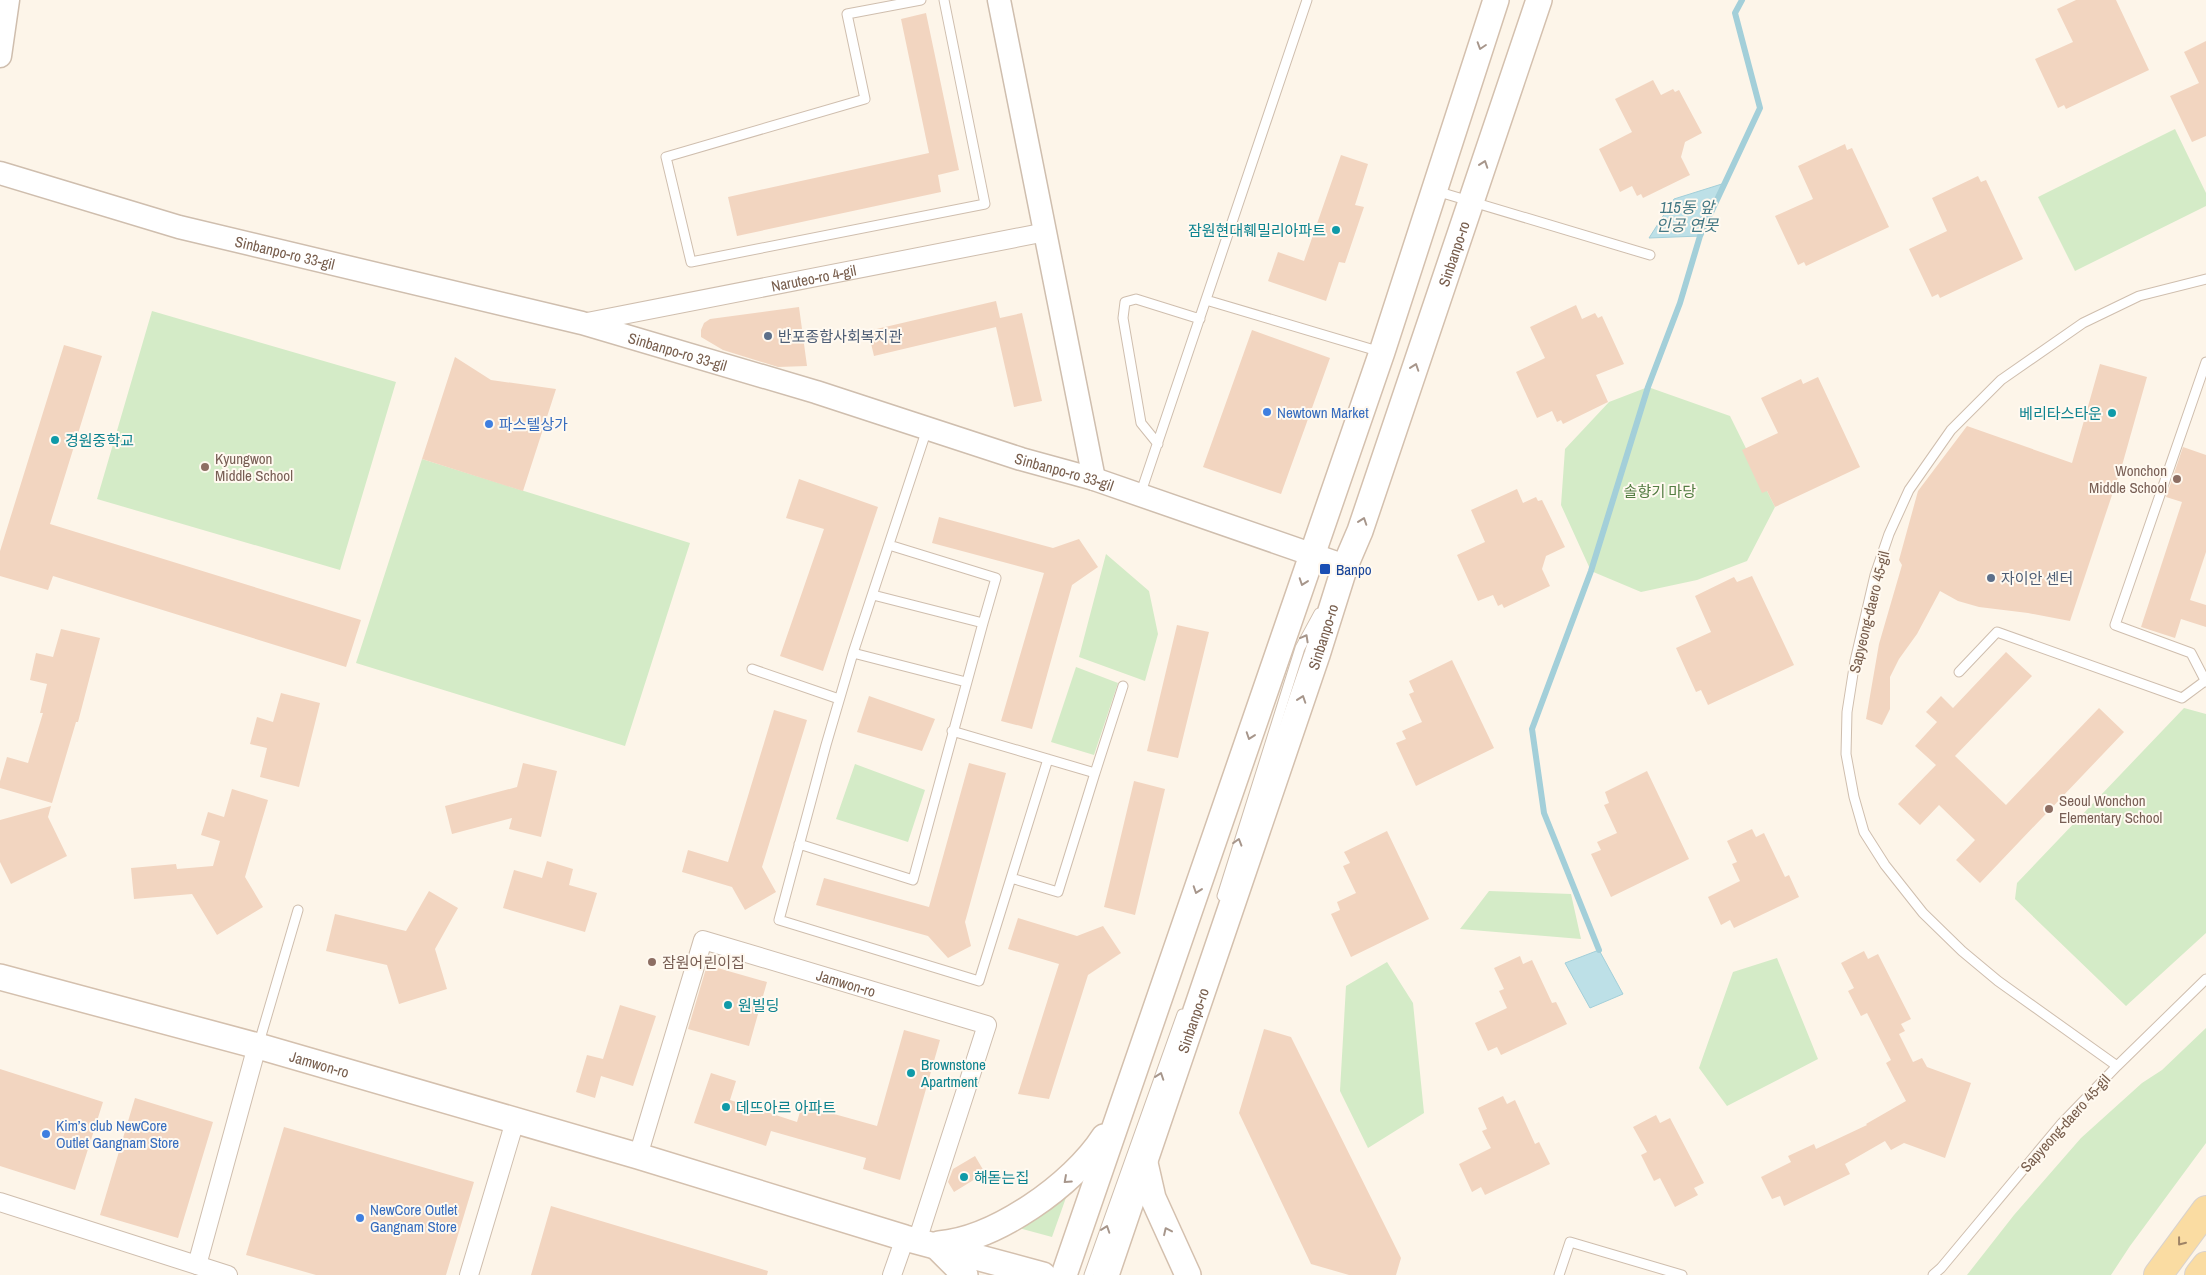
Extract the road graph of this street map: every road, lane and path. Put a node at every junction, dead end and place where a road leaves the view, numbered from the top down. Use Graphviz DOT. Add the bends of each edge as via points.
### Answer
graph roads {
  1 [pos="8,0"];
  2 [pos="921,0"];
  3 [pos="944,0"];
  4 [pos="999,0"];
  5 [pos="1307,0"];
  6 [pos="1496,0"];
  7 [pos="1539,0"];
  8 [pos="0,56"];
  9 [pos="0,174"];
  10 [pos="1435,190"];
  11 [pos="1472,200"];
  12 [pos="1046,232"];
  13 [pos="1650,255"];
  14 [pos="2206,279"];
  15 [pos="1206,300"];
  16 [pos="1200,319"];
  17 [pos="582,323"];
  18 [pos="1382,352"];
  19 [pos="2206,362"];
  20 [pos="927,430"];
  21 [pos="1158,444"];
  22 [pos="1094,479"];
  23 [pos="1140,495"];
  24 [pos="889,545"];
  25 [pos="1312,556"];
  26 [pos="1345,566"];
  27 [pos="872,595"];
  28 [pos="983,623"];
  29 [pos="853,653"];
  30 [pos="752,669"];
  31 [pos="1959,672"];
  32 [pos="2205,681"];
  33 [pos="966,682"];
  34 [pos="1123,686"];
  35 [pos="839,699"];
  36 [pos="952,731"];
  37 [pos="1048,760"];
  38 [pos="1095,773"];
  39 [pos="799,844"];
  40 [pos="1011,878"];
  41 [pos="1220,905"];
  42 [pos="298,910"];
  43 [pos="1213,932"];
  44 [pos="1209,975"];
  45 [pos="0,977"];
  46 [pos="2206,980"];
  47 [pos="1184,1006"];
  48 [pos="258,1046"];
  49 [pos="2117,1066"];
  50 [pos="1119,1114"];
  51 [pos="515,1121"];
  52 [pos="638,1156"];
  53 [pos="1145,1162"];
  54 [pos="0,1202"];
  55 [pos="2206,1210"];
  56 [pos="919,1241"];
  57 [pos="2206,1266"];
  58 [pos="196,1270"];
  59 [pos="228,1275"];
  60 [pos="469,1275"];
  61 [pos="892,1275"];
  62 [pos="965,1275"];
  63 [pos="1043,1275"];
  64 [pos="1064,1275"];
  65 [pos="1089,1275"];
  66 [pos="1106,1275"];
  67 [pos="1188,1275"];
  68 [pos="1559,1275"];
  69 [pos="1682,1275"];
  70 [pos="1933,1275"];
  71 [pos="2158,1275"];
  72 [pos="2199,1275"];
  1 -- 8 [label="street"];
  2 -- 3 [label="lane" via="847,14 865,99 666,157 690,262 985,204"];
  4 -- 12 [label="street"];
  5 -- 15 [label="lane"];
  6 -- 10 [label="main road, one-way"];
  11 -- 7 [label="main road, Sinbanpo-ro, one-way"];
  9 -- 17 [label="street, Sinbanpo-ro 33-gil" via="179,227"];
  10 -- 11 [label="lane"];
  10 -- 18 [label="main road"];
  10 -- 25 [label="lane" via="1417,267 1332,518"];
  11 -- 13 [label="lane"];
  26 -- 11 [label="main road, Sinbanpo-ro, one-way" via="1360,531"];
  12 -- 17 [label="street, Naruteo-ro 4-gil"];
  12 -- 22 [label="street"];
  14 -- 49 [label="lane, Sapyeong-daero 45-gil" via="2139,296 2083,323 2001,380 1951,430 1910,490 1889,534 1874,575 1847,712 1846,754 1854,797 1864,832 1885,865 1923,913 1962,951 1998,981"];
  15 -- 16 [label="lane"];
  15 -- 18 [label="lane"];
  16 -- 21 [label="lane"];
  16 -- 21 [label="lane" via="1136,298 1125,302 1123,318 1141,423"];
  17 -- 20 [label="street, Sinbanpo-ro 33-gil" via="816,392"];
  18 -- 25 [label="main road"];
  19 -- 32 [label="lane" via="2115,625 2191,653"];
  20 -- 22 [label="street, Sinbanpo-ro 33-gil"];
  20 -- 24 [label="lane"];
  21 -- 23 [label="lane"];
  22 -- 23 [label="street, Sinbanpo-ro 33-gil"];
  23 -- 25 [label="street, Sinbanpo-ro 33-gil"];
  24 -- 27 [label="lane"];
  24 -- 28 [label="lane" via="996,578"];
  25 -- 26 [label="street, Sinbanpo-ro 33-gil"];
  25 -- 50 [label="main road, one-way"];
  41 -- 26 [label="lane, one-way" via="1300,648"];
  44 -- 26 [label="main road, Sinbanpo-ro, one-way"];
  27 -- 28 [label="lane"];
  27 -- 29 [label="lane"];
  28 -- 33 [label="lane"];
  29 -- 33 [label="lane"];
  29 -- 35 [label="lane"];
  30 -- 35 [label="lane"];
  31 -- 32 [label="lane" via="1997,632 2182,698"];
  33 -- 36 [label="lane"];
  34 -- 38 [label="lane"];
  35 -- 39 [label="lane"];
  36 -- 37 [label="lane"];
  36 -- 39 [label="lane" via="913,880"];
  37 -- 38 [label="lane"];
  37 -- 40 [label="lane"];
  38 -- 40 [label="lane" via="1058,892"];
  39 -- 40 [label="lane" via="779,920 979,981"];
  42 -- 48 [label="lane"];
  43 -- 44 [label="lane"];
  44 -- 53 [label="main road, Sinbanpo-ro"];
  45 -- 48 [label="main road, Jamwon-ro"];
  46 -- 49 [label="lane, Sapyeong-daero 45-gil"];
  65 -- 47 [label="lane, one-way"];
  48 -- 51 [label="main road, Jamwon-ro"];
  48 -- 58 [label="street"];
  49 -- 70 [label="lane, Sapyeong-daero 45-gil" via="2062,1123"];
  50 -- 56 [label="main road, one-way" via="1089,1159 1049,1195 984,1232 951,1243"];
  50 -- 64 [label="main road"];
  51 -- 52 [label="main road, Jamwon-ro"];
  51 -- 60 [label="street"];
  52 -- 56 [label="main road, Jamwon-ro"];
  52 -- 56 [label="street, Jamwon-ro" via="703,940 987,1025"];
  53 -- 66 [label="main road, Sinbanpo-ro"];
  67 -- 53 [label="main road, one-way" via="1153,1198"];
  54 -- 58 [label="street"];
  55 -- 71 [label="main road, one-way"];
  56 -- 61 [label="street, Jamwon-ro"];
  56 -- 62 [label="main road"];
  56 -- 63 [label="main road, Jamwon-ro"];
  57 -- 72 [label="main road"];
  58 -- 59 [label="street"];
  68 -- 69 [label="lane" via="1570,1242"];
}
